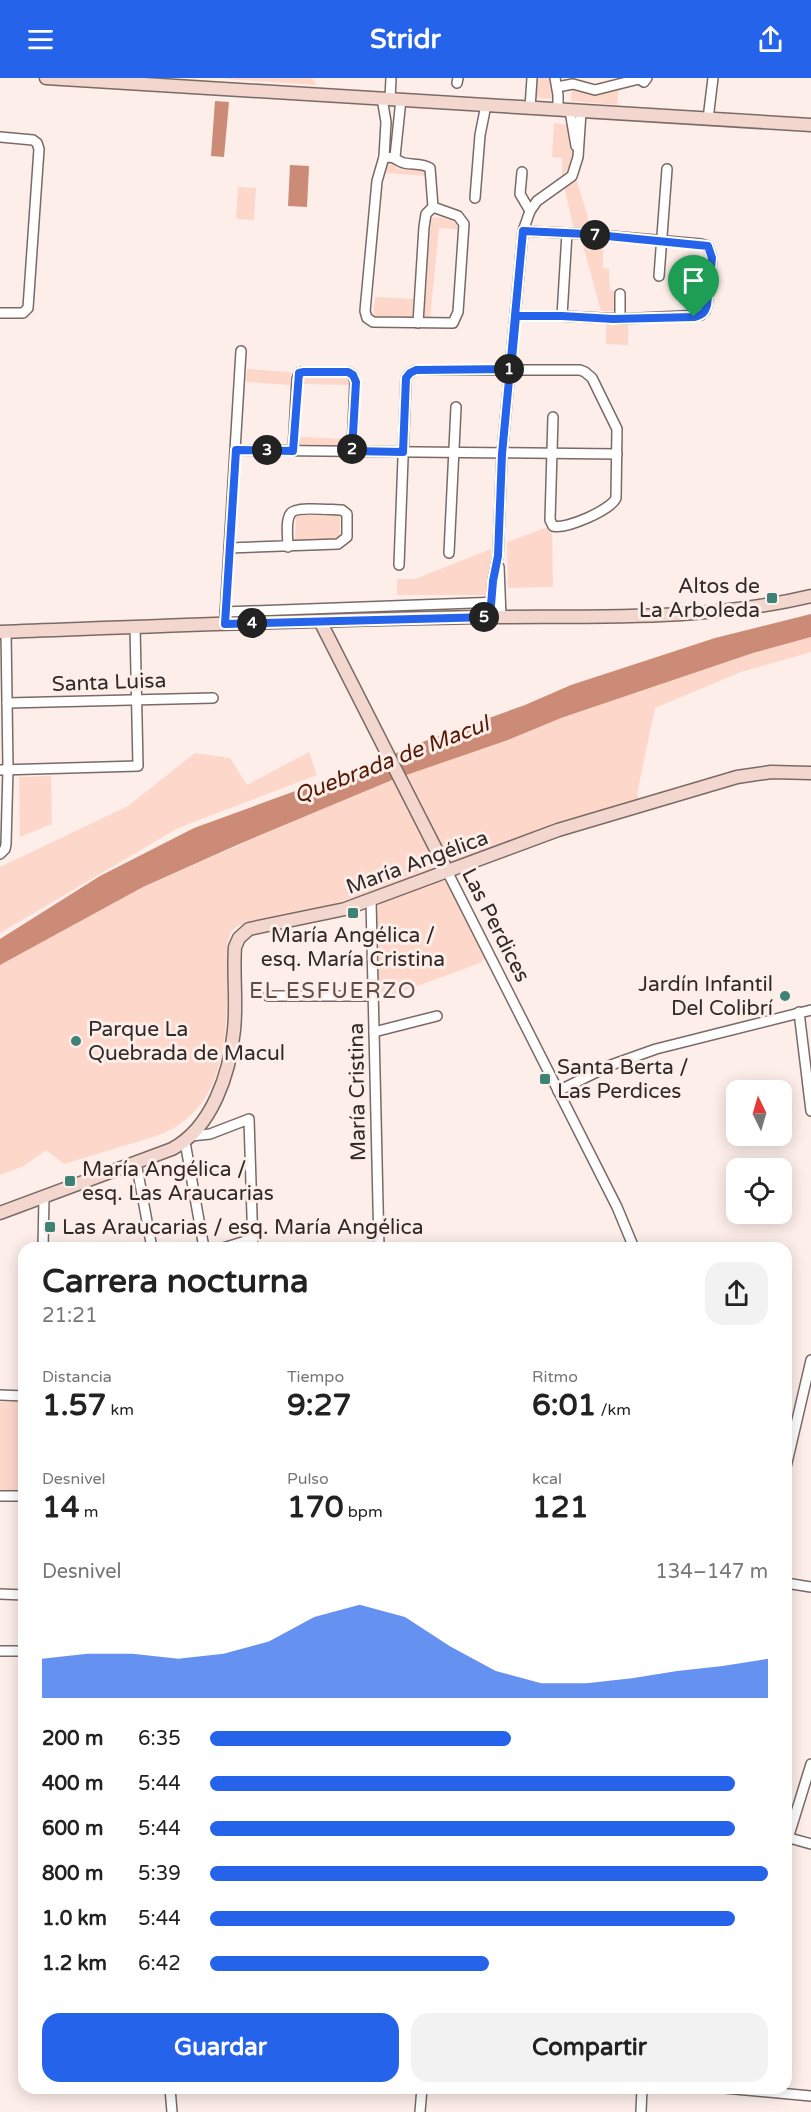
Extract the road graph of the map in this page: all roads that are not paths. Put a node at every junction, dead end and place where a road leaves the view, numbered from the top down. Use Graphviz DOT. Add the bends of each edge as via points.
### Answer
graph roads {
  1 [pos="46,78"];
  2 [pos="391,78"];
  3 [pos="532,78"];
  4 [pos="647,78"];
  5 [pos="713,78"];
  6 [pos="189,82"];
  7 [pos="556,82"];
  8 [pos="391,99"];
  9 [pos="486,105"];
  10 [pos="530,108"];
  11 [pos="570,111"];
  12 [pos="708,119"];
  13 [pos="811,125"];
  14 [pos="0,137"];
  15 [pos="384,157"];
  16 [pos="395,157"];
  17 [pos="667,169"];
  18 [pos="522,172"];
  19 [pos="475,198"];
  20 [pos="433,207"];
  21 [pos="530,211"];
  22 [pos="523,231"];
  23 [pos="567,233"];
  24 [pos="661,241"];
  25 [pos="659,276"];
  26 [pos="620,294"];
  27 [pos="0,313"];
  28 [pos="516,316"];
  29 [pos="562,316"];
  30 [pos="620,319"];
  31 [pos="418,323"];
  32 [pos="241,351"];
  33 [pos="511,369"];
  34 [pos="456,407"];
  35 [pos="553,417"];
  36 [pos="236,450"];
  37 [pos="293,451"];
  38 [pos="352,451"];
  39 [pos="403,452"];
  40 [pos="455,453"];
  41 [pos="502,454"];
  42 [pos="617,454"];
  43 [pos="552,455"];
  44 [pos="288,547"];
  45 [pos="229,548"];
  46 [pos="449,553"];
  47 [pos="399,565"];
  48 [pos="811,596"];
  49 [pos="496,602"];
  50 [pos="495,617"];
  51 [pos="225,618"];
  52 [pos="320,621"];
  53 [pos="135,627"];
  54 [pos="3,632"];
  55 [pos="213,698"];
  56 [pos="136,699"];
  57 [pos="7,704"];
  58 [pos="4,769"];
  59 [pos="811,773"];
  60 [pos="2,853"];
  61 [pos="447,871"];
  62 [pos="371,900"];
  63 [pos="268,996"];
  64 [pos="373,996"];
  65 [pos="811,1010"];
  66 [pos="799,1012"];
  67 [pos="437,1016"];
  68 [pos="374,1032"];
  69 [pos="558,1090"];
  70 [pos="811,1111"];
  71 [pos="188,1139"];
  72 [pos="136,1162"];
  73 [pos="44,1197"];
  74 [pos="0,1213"];
  75 [pos="43,1242"];
  76 [pos="151,1242"];
  77 [pos="203,1242"];
  78 [pos="253,1242"];
  79 [pos="379,1242"];
  80 [pos="632,1242"];
  81 [pos="811,1360"];
  82 [pos="0,1395"];
  83 [pos="18,1395"];
  84 [pos="792,1441"];
  85 [pos="0,1496"];
  86 [pos="18,1496"];
  87 [pos="792,1584"];
  88 [pos="811,1587"];
  89 [pos="0,1594"];
  90 [pos="18,1595"];
  91 [pos="0,1651"];
  92 [pos="18,1651"];
  93 [pos="811,1764"];
  94 [pos="792,1823"];
  95 [pos="792,1840"];
  96 [pos="811,1844"];
  97 [pos="170,2094"];
  98 [pos="422,2094"];
  99 [pos="642,2094"];
  100 [pos="789,2094"];
  101 [pos="811,2096"];
  102 [pos="172,2112"];
  103 [pos="420,2112"];
  104 [pos="641,2112"];
  1 -- 6 [label="street"];
  2 -- 8 [label="street"];
  3 -- 10 [label="street"];
  4 -- 7 [label="street" via="644,82 639,79 595,90"];
  5 -- 12 [label="street"];
  6 -- 8 [label="street"];
  7 -- 11 [label="street"];
  8 -- 9 [label="street"];
  8 -- 15 [label="street"];
  8 -- 16 [label="street"];
  9 -- 10 [label="street"];
  9 -- 19 [label="street"];
  10 -- 11 [label="street"];
  11 -- 12 [label="street"];
  11 -- 21 [label="street" via="578,158 572,176 537,201"];
  12 -- 13 [label="street"];
  14 -- 27 [label="street" via="30,139 39,149 29,306 21,313"];
  15 -- 16 [label="street"];
  15 -- 31 [label="street" via="377,181 366,315 373,322"];
  16 -- 20 [label="street" via="430,168"];
  17 -- 24 [label="street"];
  18 -- 21 [label="street" via="520,194"];
  20 -- 31 [label="street" via="426,214 424,228"];
  20 -- 31 [label="street" via="454,213 464,224 458,312 456,320 449,324"];
  21 -- 22 [label="street"];
  22 -- 23 [label="street"];
  22 -- 28 [label="street"];
  23 -- 24 [label="street"];
  23 -- 29 [label="street"];
  24 -- 25 [label="street"];
  24 -- 30 [label="street" via="708,246 712,258 705,311 694,317"];
  26 -- 30 [label="street"];
  28 -- 29 [label="street"];
  28 -- 33 [label="street"];
  29 -- 30 [label="street"];
  32 -- 36 [label="street"];
  33 -- 39 [label="street" via="410,373 406,378"];
  33 -- 41 [label="street"];
  33 -- 42 [label="street" via="585,372 592,378 617,429"];
  34 -- 40 [label="street"];
  35 -- 43 [label="street"];
  36 -- 37 [label="street"];
  36 -- 45 [label="street"];
  37 -- 38 [label="street"];
  37 -- 38 [label="street" via="299,373 304,372 353,375 356,382"];
  38 -- 39 [label="street"];
  39 -- 40 [label="street"];
  39 -- 47 [label="street"];
  40 -- 41 [label="street"];
  40 -- 46 [label="street"];
  41 -- 43 [label="street"];
  41 -- 49 [label="street"];
  42 -- 43 [label="street"];
  42 -- 43 [label="street" via="616,498 611,506 560,528 550,520"];
  44 -- 44 [label="street" via="345,541 349,517 342,510 297,509 289,518"];
  44 -- 45 [label="street"];
  45 -- 51 [label="street"];
  48 -- 50 [label="street" via="710,612"];
  49 -- 50 [label="street"];
  49 -- 51 [label="street"];
  50 -- 52 [label="street"];
  51 -- 52 [label="street"];
  51 -- 53 [label="street"];
  52 -- 61 [label="street, Las Perdices"];
  53 -- 54 [label="street"];
  53 -- 56 [label="street"];
  54 -- 57 [label="street"];
  55 -- 56 [label="street, Santa Luisa"];
  56 -- 57 [label="street, Santa Luisa"];
  56 -- 58 [label="street" via="138,766"];
  57 -- 58 [label="street"];
  58 -- 60 [label="street" via="6,844"];
  59 -- 61 [label="street, María Angélica" via="771,772 736,777 576,824"];
  61 -- 62 [label="street, María Angélica"];
  61 -- 69 [label="street, Las Perdices"];
  62 -- 64 [label="street, María Cristina"];
  62 -- 71 [label="street, María Angélica" via="322,916 254,928 239,938 234,952 235,1017 230,1055 216,1097"];
  63 -- 64 [label="street"];
  64 -- 68 [label="street, María Cristina"];
  65 -- 66 [label="street"];
  66 -- 69 [label="street" via="648,1052"];
  66 -- 70 [label="street"];
  67 -- 68 [label="street"];
  68 -- 79 [label="street, María Cristina"];
  69 -- 80 [label="street, Las Perdices"];
  71 -- 72 [label="street"];
  71 -- 77 [label="street"];
  71 -- 78 [label="street" via="249,1119"];
  72 -- 73 [label="street"];
  72 -- 76 [label="street"];
  73 -- 74 [label="street"];
  73 -- 75 [label="street"];
  81 -- 84 [label="street"];
  82 -- 83 [label="street"];
  85 -- 86 [label="street"];
  87 -- 88 [label="street"];
  89 -- 90 [label="street"];
  91 -- 92 [label="street"];
  93 -- 94 [label="street"];
  95 -- 96 [label="street"];
  97 -- 102 [label="street"];
  98 -- 103 [label="street"];
  99 -- 104 [label="street"];
  100 -- 101 [label="street"];
}
